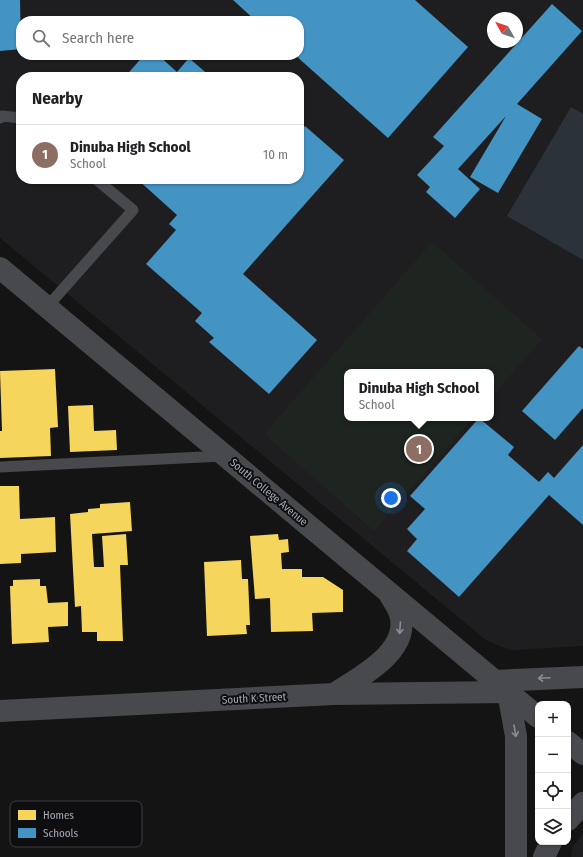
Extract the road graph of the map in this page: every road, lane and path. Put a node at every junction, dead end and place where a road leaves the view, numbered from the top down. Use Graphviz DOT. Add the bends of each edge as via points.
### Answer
graph roads {
  1 [pos="16,117"];
  2 [pos="0,118"];
  3 [pos="102,184"];
  4 [pos="0,268"];
  5 [pos="47,307"];
  6 [pos="226,456"];
  7 [pos="0,467"];
  8 [pos="388,592"];
  9 [pos="583,677"];
  10 [pos="501,686"];
  11 [pos="334,694"];
  12 [pos="0,711"];
  13 [pos="535,714"];
  14 [pos="571,744"];
  15 [pos="583,754"];
  16 [pos="583,803"];
  17 [pos="571,817"];
  18 [pos="550,845"];
  19 [pos="516,857"];
  20 [pos="544,857"];
  1 -- 2 [label="lane"];
  3 -- 5 [label="lane" via="133,210"];
  4 -- 5 [label="street, South College Avenue"];
  5 -- 6 [label="street, South College Avenue"];
  6 -- 7 [label="lane"];
  6 -- 8 [label="street, South College Avenue"];
  8 -- 10 [label="street, South College Avenue"];
  8 -- 11 [label="street, one-way" via="400,614 401,632 394,648 383,661"];
  9 -- 10 [label="street, South K Street, one-way"];
  10 -- 11 [label="street, South K Street"];
  10 -- 13 [label="street, South College Avenue"];
  10 -- 19 [label="street, one-way" via="516,736"];
  11 -- 12 [label="street, South K Street"];
  14 -- 15 [label="street"];
  16 -- 17 [label="street"];
  18 -- 20 [label="street"];
}
